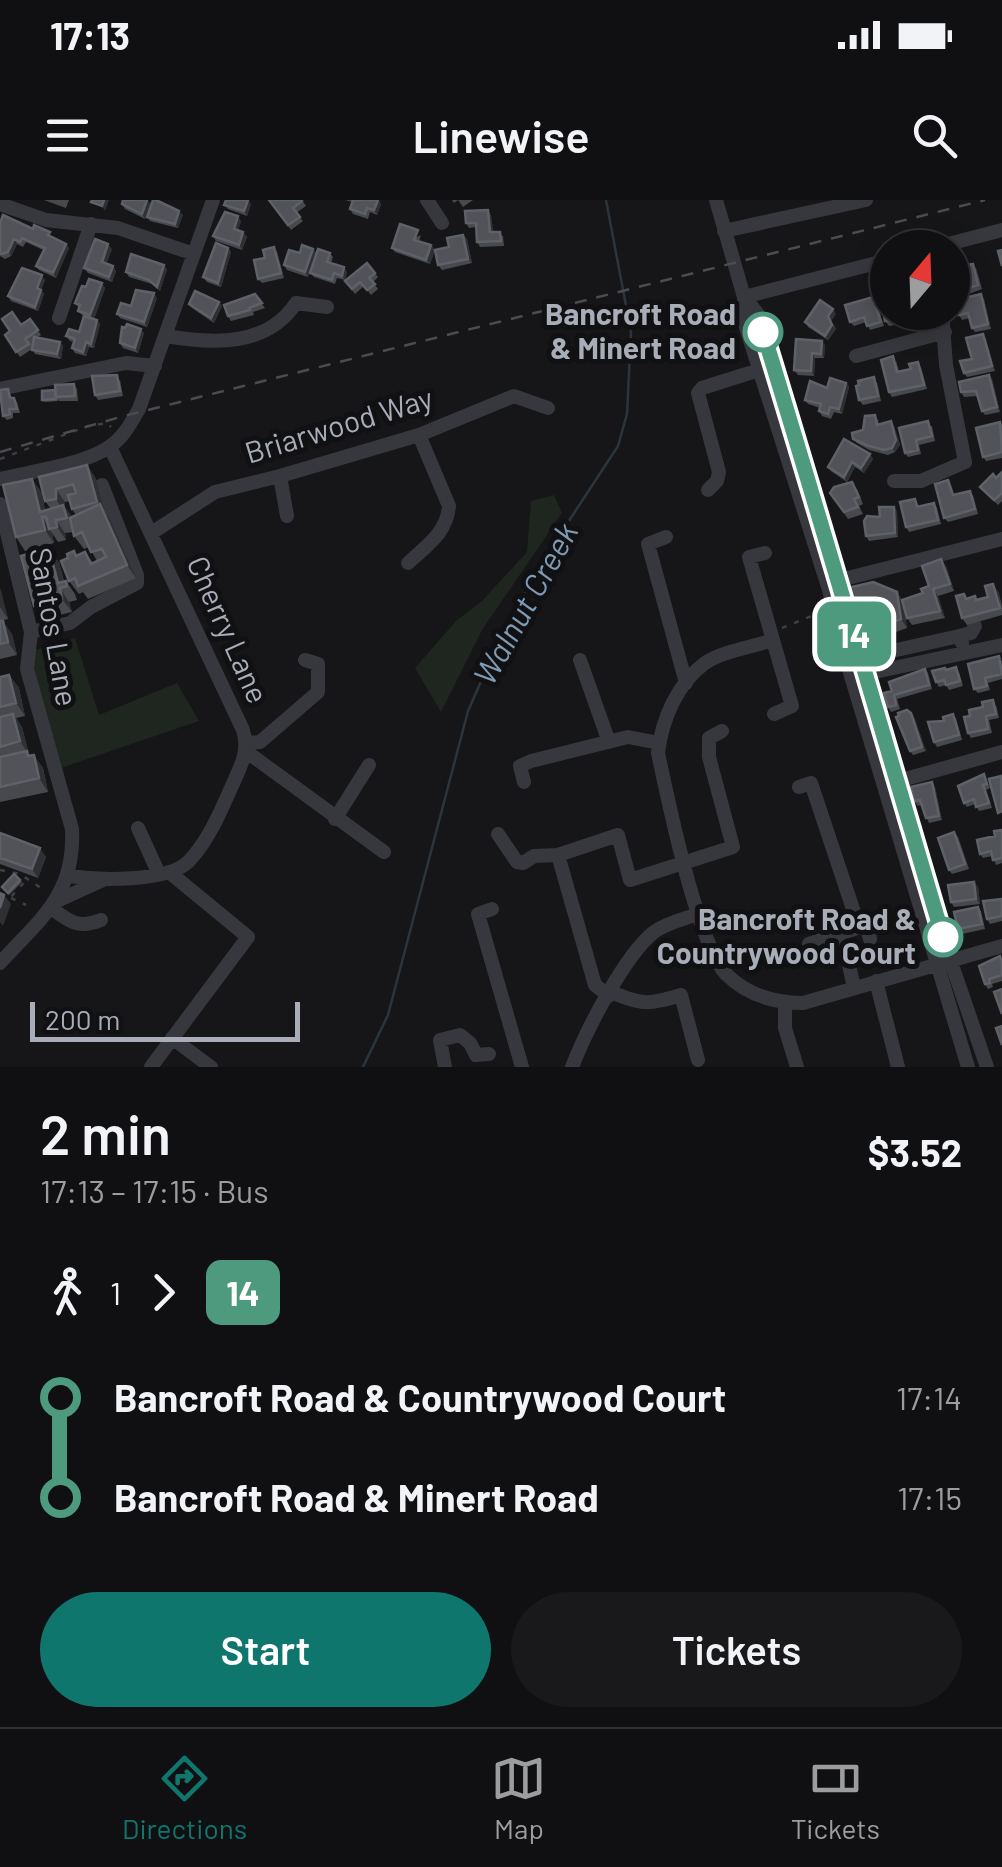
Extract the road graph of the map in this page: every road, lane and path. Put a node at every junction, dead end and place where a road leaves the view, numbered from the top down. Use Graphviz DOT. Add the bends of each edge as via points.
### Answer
graph roads {
  1 [pos="213,200"];
  2 [pos="427,200"];
  3 [pos="716,200"];
  4 [pos="866,200"];
  5 [pos="0,204"];
  6 [pos="442,223"];
  7 [pos="91,224"];
  8 [pos="1002,230"];
  9 [pos="724,231"];
  10 [pos="970,238"];
  11 [pos="194,254"];
  12 [pos="870,265"];
  13 [pos="744,298"];
  14 [pos="327,307"];
  15 [pos="59,318"];
  16 [pos="945,332"];
  17 [pos="166,336"];
  18 [pos="856,356"];
  19 [pos="155,366"];
  20 [pos="759,370"];
  21 [pos="0,388"];
  22 [pos="548,408"];
  23 [pos="419,434"];
  24 [pos="116,442"];
  25 [pos="0,459"];
  26 [pos="280,476"];
  27 [pos="0,479"];
  28 [pos="894,480"];
  29 [pos="102,485"];
  30 [pos="708,490"];
  31 [pos="0,504"];
  32 [pos="288,516"];
  33 [pos="153,532"];
  34 [pos="666,537"];
  35 [pos="1002,539"];
  36 [pos="765,552"];
  37 [pos="408,563"];
  38 [pos="840,580"];
  39 [pos="820,603"];
  40 [pos="975,626"];
  41 [pos="31,632"];
  42 [pos="959,636"];
  43 [pos="773,640"];
  44 [pos="1002,644"];
  45 [pos="966,652"];
  46 [pos="861,658"];
  47 [pos="305,660"];
  48 [pos="580,660"];
  49 [pos="865,674"];
  50 [pos="686,684"];
  51 [pos="774,714"];
  52 [pos="722,731"];
  53 [pos="609,742"];
  54 [pos="659,743"];
  55 [pos="247,747"];
  56 [pos="1002,752"];
  57 [pos="369,765"];
  58 [pos="524,782"];
  59 [pos="892,783"];
  60 [pos="798,787"];
  61 [pos="335,819"];
  62 [pos="138,828"];
  63 [pos="498,834"];
  64 [pos="384,852"];
  65 [pos="558,855"];
  66 [pos="685,862"];
  67 [pos="0,870"];
  68 [pos="164,873"];
  69 [pos="69,876"];
  70 [pos="28,878"];
  71 [pos="102,880"];
  72 [pos="41,888"];
  73 [pos="0,894"];
  74 [pos="10,898"];
  75 [pos="26,904"];
  76 [pos="53,904"];
  77 [pos="492,909"];
  78 [pos="698,914"];
  79 [pos="101,920"];
  80 [pos="859,927"];
  81 [pos="842,932"];
  82 [pos="870,939"];
  83 [pos="808,944"];
  84 [pos="1002,946"];
  85 [pos="944,961"];
  86 [pos="0,963"];
  87 [pos="876,981"];
  88 [pos="854,988"];
  89 [pos="610,994"];
  90 [pos="785,1002"];
  91 [pos="172,1038"];
  92 [pos="489,1054"];
  93 [pos="698,1060"];
  94 [pos="151,1067"];
  95 [pos="211,1067"];
  96 [pos="445,1067"];
  97 [pos="522,1067"];
  98 [pos="572,1067"];
  99 [pos="798,1067"];
  100 [pos="898,1067"];
  101 [pos="968,1067"];
  102 [pos="987,1067"];
  1 -- 11 [label="street"];
  2 -- 6 [label="street"];
  3 -- 9 [label="street"];
  4 -- 9 [label="street"];
  5 -- 7 [label="street" via="46,220"];
  7 -- 11 [label="street"];
  7 -- 15 [label="street"];
  8 -- 10 [label="street"];
  9 -- 13 [label="street"];
  11 -- 17 [label="street"];
  12 -- 13 [label="street"];
  13 -- 20 [label="street" via="742,318"];
  13 -- 38 [label="street" via="757,313"];
  14 -- 17 [label="street" via="296,303 266,333 228,340"];
  16 -- 18 [label="street"];
  16 -- 28 [label="street" via="965,462 921,481"];
  17 -- 19 [label="street"];
  19 -- 21 [label="street" via="126,363"];
  19 -- 24 [label="street" via="140,409"];
  20 -- 30 [label="street" via="698,394 719,472"];
  20 -- 59 [label="street" via="851,676"];
  22 -- 23 [label="street, Briarwood Way" via="514,396"];
  23 -- 26 [label="street, Briarwood Way"];
  23 -- 37 [label="street" via="448,518"];
  24 -- 25 [label="path" via="107,424 88,426"];
  24 -- 27 [label="street" via="93,455"];
  24 -- 33 [label="street, Cherry Lane"];
  26 -- 32 [label="street"];
  26 -- 33 [label="street, Briarwood Way" via="215,492"];
  29 -- 41 [label="street" via="136,583 70,623"];
  31 -- 41 [label="street, Santos Lane" via="21,560"];
  33 -- 55 [label="street, Cherry Lane"];
  34 -- 50 [label="street" via="648,544"];
  35 -- 38 [label="street"];
  36 -- 43 [label="street" via="748,557"];
  38 -- 46 [label="street"];
  39 -- 43 [label="path" via="814,615 777,630"];
  40 -- 42 [label="street"];
  41 -- 69 [label="street, Santos Lane" via="20,671 72,829"];
  42 -- 45 [label="street"];
  42 -- 46 [label="street"];
  43 -- 50 [label="street" via="707,662"];
  43 -- 51 [label="street" via="792,706"];
  44 -- 45 [label="street"];
  45 -- 49 [label="street"];
  46 -- 49 [label="street"];
  47 -- 55 [label="street" via="318,664 318,692"];
  48 -- 53 [label="street"];
  49 -- 59 [label="street"];
  50 -- 54 [label="street" via="661,726"];
  52 -- 66 [label="street" via="709,738 709,758 733,847"];
  53 -- 54 [label="street"];
  53 -- 58 [label="street" via="532,760 520,766"];
  54 -- 66 [label="street"];
  55 -- 61 [label="street"];
  55 -- 68 [label="street, Cherry Lane" via="214,826 188,863"];
  56 -- 59 [label="street"];
  57 -- 61 [label="street"];
  59 -- 85 [label="street"];
  60 -- 80 [label="street" via="811,783"];
  61 -- 64 [label="street"];
  62 -- 68 [label="street"];
  63 -- 65 [label="street" via="517,862"];
  65 -- 66 [label="street" via="618,835 630,880"];
  65 -- 89 [label="street" via="596,985"];
  66 -- 78 [label="street"];
  67 -- 70 [label="path"];
  68 -- 71 [label="street"];
  68 -- 91 [label="street" via="248,937"];
  69 -- 71 [label="street"];
  69 -- 76 [label="street"];
  70 -- 72 [label="path"];
  70 -- 74 [label="path"];
  71 -- 76 [label="street"];
  73 -- 74 [label="path"];
  74 -- 75 [label="path"];
  76 -- 79 [label="street" via="75,925"];
  76 -- 86 [label="street"];
  77 -- 97 [label="street" via="478,914"];
  78 -- 89 [label="street" via="652,934"];
  78 -- 90 [label="street" via="726,974 746,990"];
  80 -- 81 [label="street"];
  80 -- 82 [label="street" via="866,924"];
  81 -- 83 [label="street"];
  81 -- 88 [label="street"];
  84 -- 85 [label="street"];
  85 -- 87 [label="street"];
  85 -- 101 [label="street"];
  85 -- 102 [label="street"];
  87 -- 88 [label="street"];
  87 -- 100 [label="street"];
  88 -- 90 [label="street"];
  89 -- 93 [label="street" via="651,1004 681,994"];
  89 -- 98 [label="street"];
  90 -- 99 [label="street" via="785,1028"];
  91 -- 94 [label="street"];
  91 -- 95 [label="street"];
  92 -- 96 [label="street" via="476,1055 460,1035 440,1040"];
}
